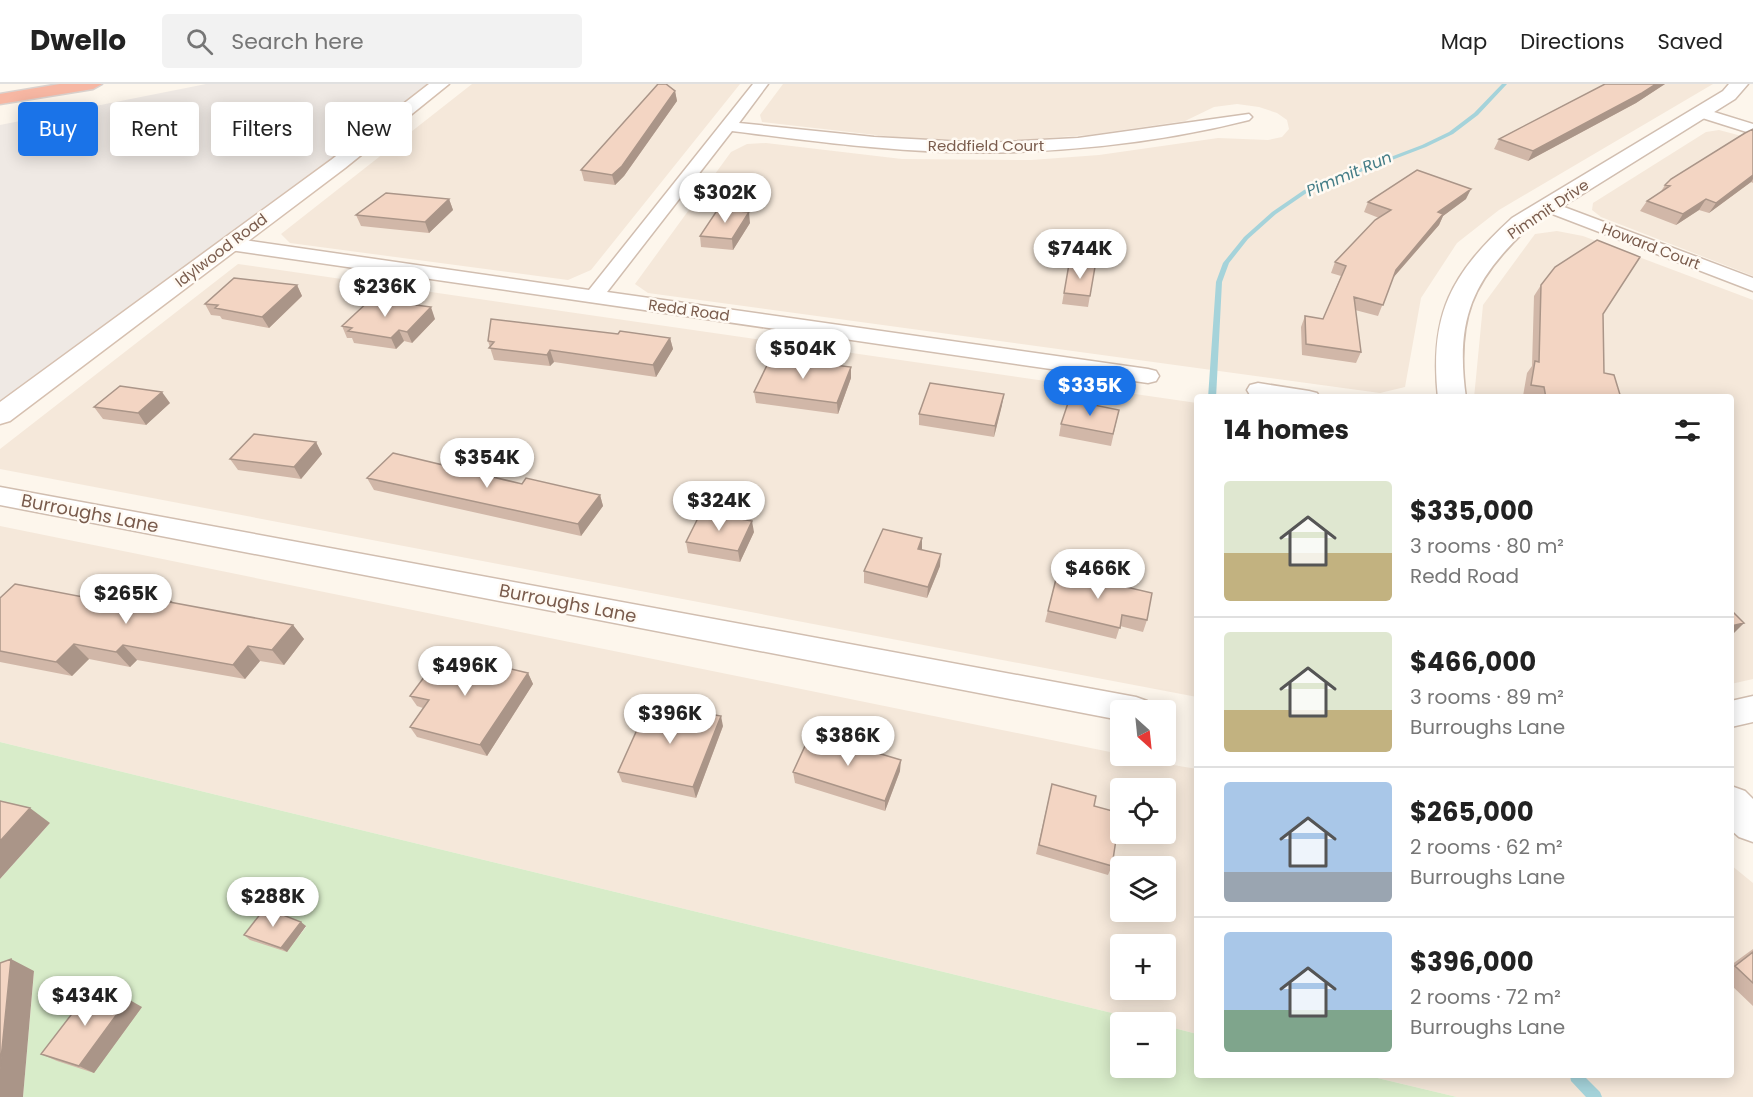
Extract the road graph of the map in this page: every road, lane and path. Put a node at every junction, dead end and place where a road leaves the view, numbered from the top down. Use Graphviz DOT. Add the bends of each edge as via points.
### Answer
graph roads {
  1 [pos="93,84"];
  2 [pos="440,84"];
  3 [pos="761,84"];
  4 [pos="1739,84"];
  5 [pos="0,99"];
  6 [pos="1701,113"];
  7 [pos="1244,117"];
  8 [pos="727,126"];
  9 [pos="1753,129"];
  10 [pos="1548,206"];
  11 [pos="230,243"];
  12 [pos="1753,285"];
  13 [pos="592,297"];
  14 [pos="1148,376"];
  15 [pos="1258,390"];
  16 [pos="1284,394"];
  17 [pos="1452,394"];
  18 [pos="0,415"];
  19 [pos="0,496"];
  20 [pos="1110,705"];
  21 [pos="1753,709"];
  22 [pos="1734,713"];
  23 [pos="1734,807"];
  24 [pos="1753,824"];
  1 -- 5 [label="highway"];
  2 -- 11 [label="street, Idylwood Road"];
  3 -- 8 [label="street"];
  4 -- 6 [label="street, Pimmit Drive"];
  6 -- 9 [label="street"];
  6 -- 10 [label="street, Pimmit Drive"];
  7 -- 8 [label="street, Reddfield Court" via="1111,139 1022,147 880,142"];
  8 -- 13 [label="street"];
  10 -- 12 [label="street, Howard Court"];
  10 -- 17 [label="street, Pimmit Drive" via="1496,244 1461,294 1449,346"];
  11 -- 13 [label="street, Redd Road"];
  11 -- 18 [label="street, Idylwood Road"];
  13 -- 14 [label="street, Redd Road"];
  15 -- 16 [label="street"];
  19 -- 20 [label="street, Burroughs Lane"];
  21 -- 22 [label="street"];
  23 -- 24 [label="street"];
}
